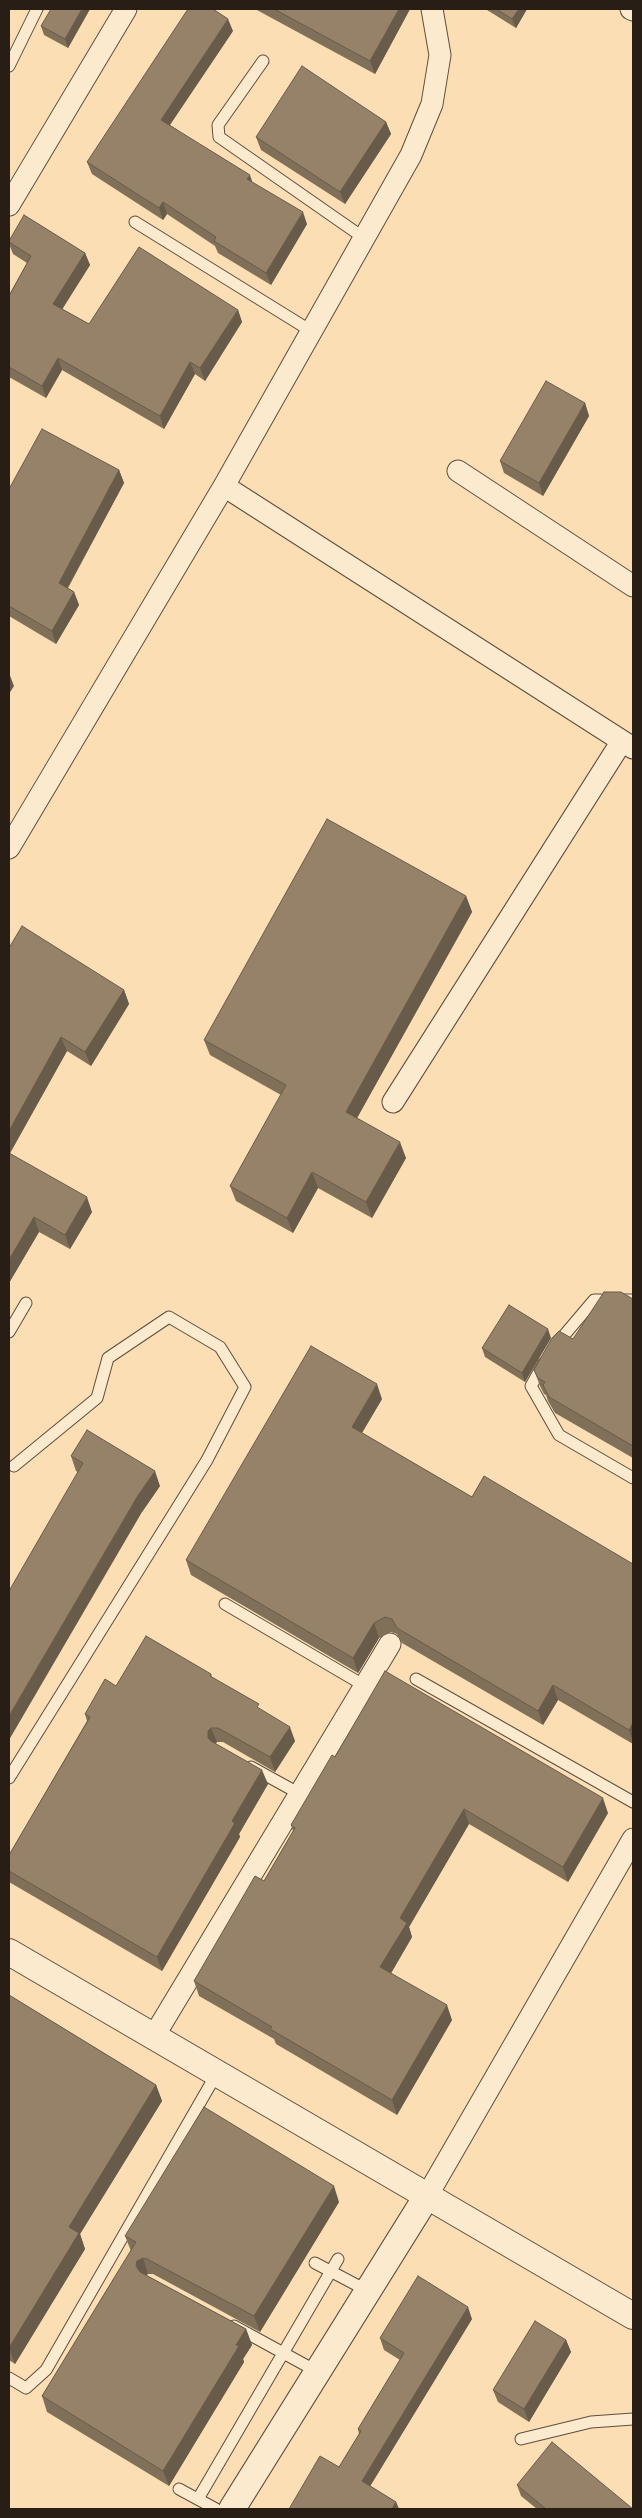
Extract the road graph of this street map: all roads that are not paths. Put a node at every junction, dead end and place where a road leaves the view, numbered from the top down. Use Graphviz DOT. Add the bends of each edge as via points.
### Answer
graph roads {
  1 [pos="37,9"];
  2 [pos="126,9"];
  3 [pos="432,9"];
  4 [pos="263,61"];
  5 [pos="9,66"];
  6 [pos="9,205"];
  7 [pos="134,222"];
  8 [pos="364,238"];
  9 [pos="311,331"];
  10 [pos="458,471"];
  11 [pos="224,486"];
  12 [pos="633,586"];
  13 [pos="627,745"];
  14 [pos="9,848"];
  15 [pos="393,1102"];
  16 [pos="633,1300"];
  17 [pos="26,1303"];
  18 [pos="9,1332"];
  19 [pos="14,1466"];
  20 [pos="633,1478"];
  21 [pos="225,1604"];
  22 [pos="390,1644"];
  23 [pos="416,1679"];
  24 [pos="365,1686"];
  25 [pos="244,1763"];
  26 [pos="9,1778"];
  27 [pos="300,1794"];
  28 [pos="633,1802"];
  29 [pos="633,1839"];
  30 [pos="9,1952"];
  31 [pos="154,2036"];
  32 [pos="217,2073"];
  33 [pos="427,2196"];
  34 [pos="338,2259"];
  35 [pos="315,2263"];
  36 [pos="331,2272"];
  37 [pos="368,2291"];
  38 [pos="633,2316"];
  39 [pos="224,2321"];
  40 [pos="283,2352"];
  41 [pos="318,2372"];
  42 [pos="9,2378"];
  43 [pos="633,2419"];
  44 [pos="521,2439"];
  45 [pos="179,2489"];
  46 [pos="198,2499"];
  47 [pos="216,2509"];
  48 [pos="232,2509"];
  1 -- 5 [label="lane"];
  2 -- 6 [label="street"];
  3 -- 8 [label="street" via="440,55 432,104 411,155"];
  4 -- 8 [label="lane" via="218,125 219,137"];
  7 -- 9 [label="lane"];
  8 -- 9 [label="street"];
  9 -- 11 [label="street"];
  10 -- 12 [label="street"];
  11 -- 13 [label="street"];
  11 -- 14 [label="street"];
  13 -- 15 [label="street"];
  16 -- 20 [label="lane" via="594,1300 552,1349 531,1386 559,1435"];
  17 -- 18 [label="lane"];
  19 -- 26 [label="lane" via="97,1398 108,1358 169,1317 220,1347 245,1387 207,1460"];
  21 -- 24 [label="lane"];
  22 -- 24 [label="street"];
  23 -- 28 [label="lane"];
  24 -- 27 [label="street"];
  25 -- 27 [label="lane"];
  27 -- 31 [label="street"];
  29 -- 33 [label="street"];
  30 -- 31 [label="street"];
  31 -- 32 [label="street"];
  32 -- 33 [label="street"];
  32 -- 42 [label="lane" via="46,2370 26,2388"];
  33 -- 37 [label="street"];
  33 -- 38 [label="street"];
  34 -- 36 [label="lane"];
  35 -- 36 [label="lane"];
  36 -- 37 [label="lane"];
  36 -- 40 [label="lane"];
  37 -- 41 [label="street"];
  39 -- 40 [label="lane"];
  40 -- 41 [label="lane"];
  40 -- 46 [label="lane"];
  41 -- 48 [label="street"];
  43 -- 44 [label="lane" via="591,2422"];
  45 -- 46 [label="lane"];
  46 -- 47 [label="lane"];
}
